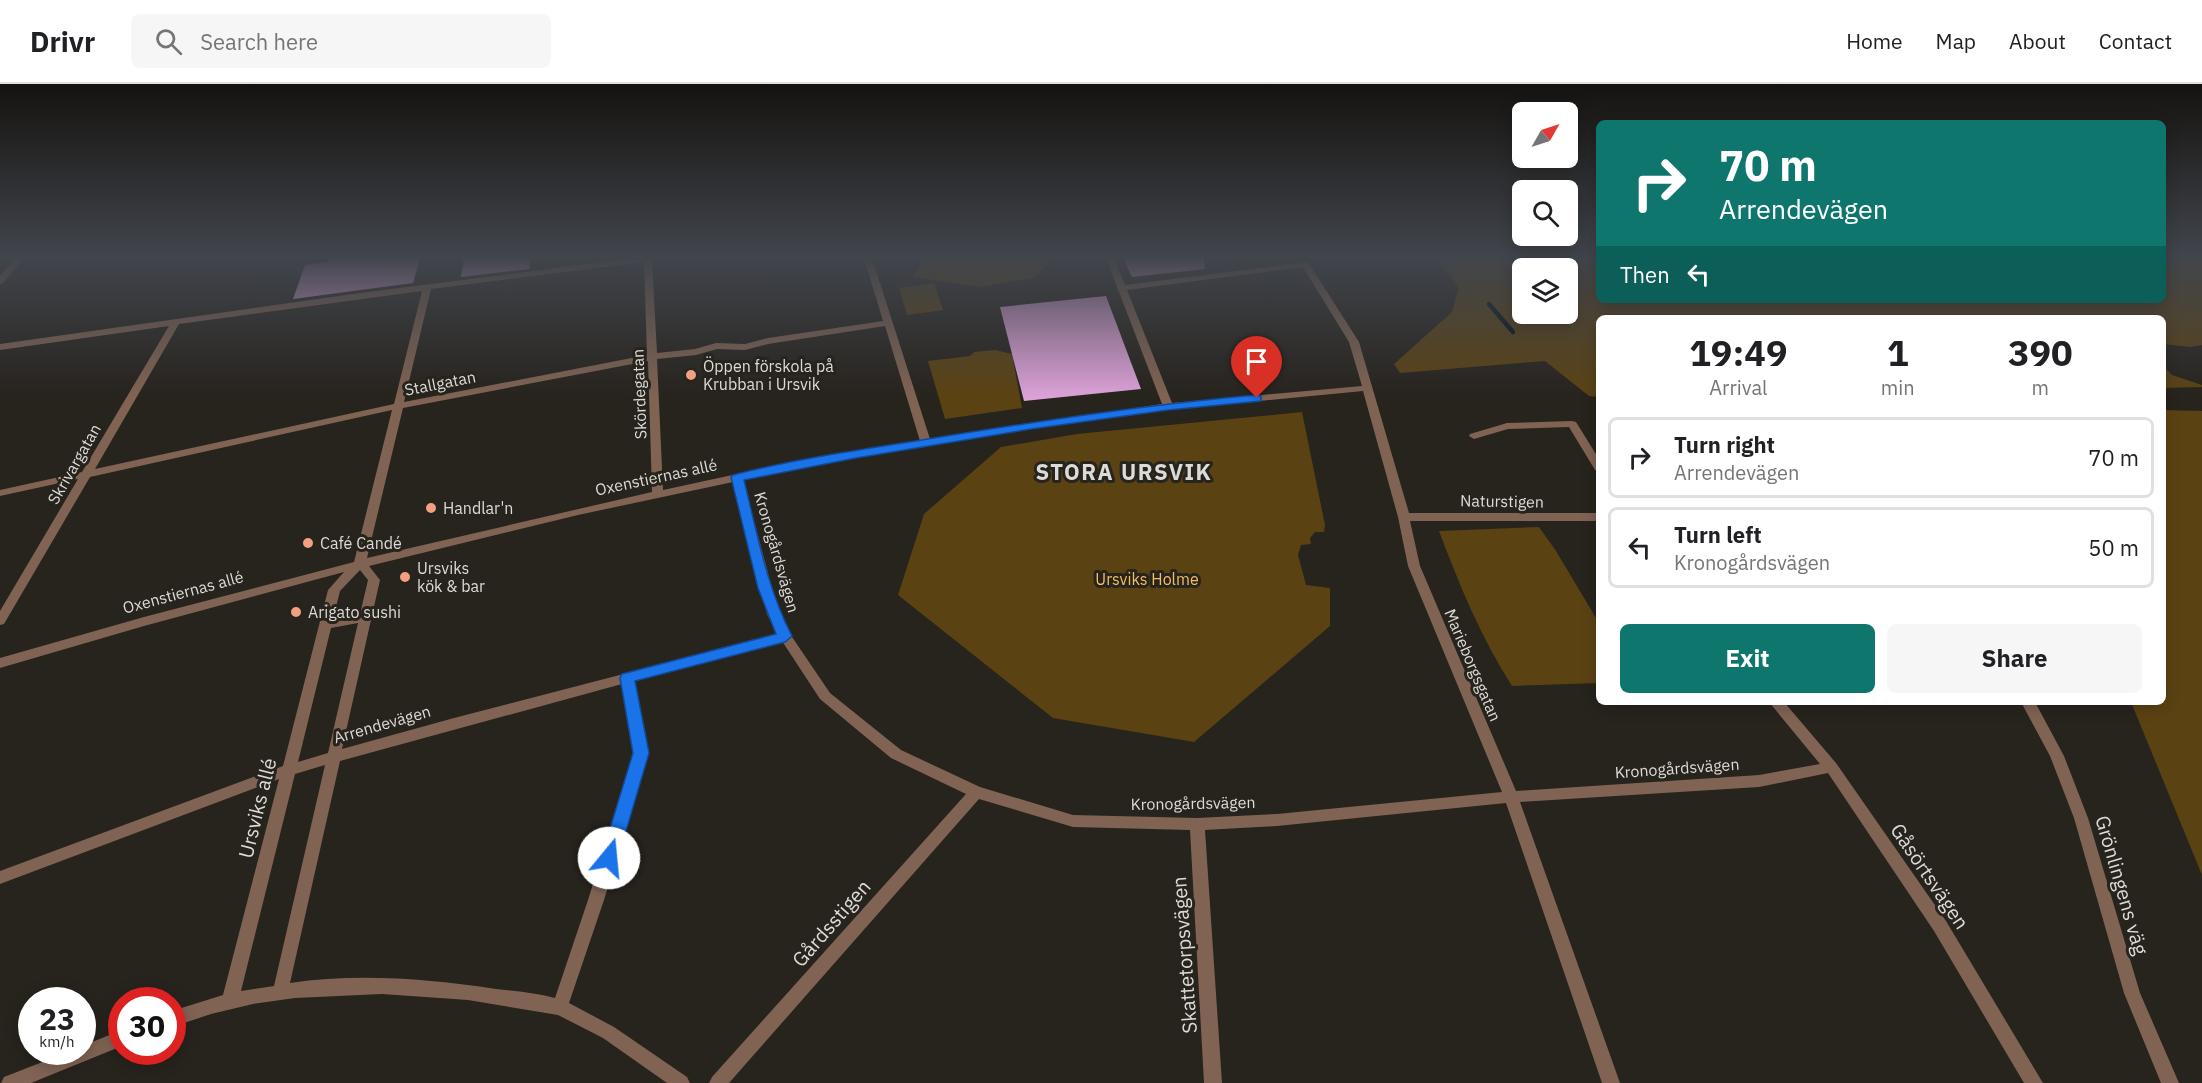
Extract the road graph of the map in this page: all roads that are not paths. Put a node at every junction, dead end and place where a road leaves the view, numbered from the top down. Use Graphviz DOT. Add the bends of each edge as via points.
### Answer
graph roads {
  1 [pos="307,305"];
  2 [pos="423,305"];
  3 [pos="651,305"];
  4 [pos="883,305"];
  5 [pos="1128,305"];
  6 [pos="1331,305"];
  7 [pos="175,323"];
  8 [pos="889,323"];
  9 [pos="0,347"];
  10 [pos="652,358"];
  11 [pos="1368,388"];
  12 [pos="398,406"];
  13 [pos="1168,407"];
  14 [pos="1474,436"];
  15 [pos="926,442"];
  16 [pos="1596,463"];
  17 [pos="89,472"];
  18 [pos="737,477"];
  19 [pos="0,493"];
  20 [pos="658,493"];
  21 [pos="1404,517"];
  22 [pos="1596,517"];
  23 [pos="360,562"];
  24 [pos="365,617"];
  25 [pos="0,621"];
  26 [pos="326,625"];
  27 [pos="785,636"];
  28 [pos="0,663"];
  29 [pos="627,678"];
  30 [pos="1779,705"];
  31 [pos="2030,705"];
  32 [pos="332,758"];
  33 [pos="1831,767"];
  34 [pos="288,770"];
  35 [pos="976,792"];
  36 [pos="1511,797"];
  37 [pos="1197,824"];
  38 [pos="0,878"];
  39 [pos="280,993"];
  40 [pos="230,1002"];
  41 [pos="560,1007"];
  42 [pos="186,1015"];
  43 [pos="108,1044"];
  44 [pos="10,1083"];
  45 [pos="681,1083"];
  46 [pos="718,1083"];
  47 [pos="1213,1083"];
  48 [pos="1611,1083"];
  49 [pos="2034,1083"];
  50 [pos="2170,1083"];
  1 -- 7 [label="street"];
  2 -- 12 [label="street, Ursviks allé"];
  3 -- 10 [label="street, Skördegatan"];
  4 -- 8 [label="street"];
  5 -- 13 [label="street"];
  6 -- 11 [label="street, Marieborgsgatan" via="1354,342"];
  7 -- 9 [label="street"];
  7 -- 17 [label="street, Skrivargatan"];
  8 -- 10 [label="street, Stallgatan"];
  8 -- 15 [label="street"];
  10 -- 12 [label="street, Stallgatan"];
  10 -- 20 [label="street, Skördegatan"];
  11 -- 13 [label="street, Oxenstiernas allé"];
  11 -- 21 [label="street, Marieborgsgatan"];
  12 -- 17 [label="street, Stallgatan"];
  12 -- 23 [label="street, Ursviks allé"];
  13 -- 15 [label="street, Oxenstiernas allé"];
  14 -- 16 [label="street" via="1507,426 1572,424"];
  15 -- 18 [label="street, Oxenstiernas allé"];
  17 -- 19 [label="street, Stallgatan"];
  17 -- 25 [label="street, Skrivargatan"];
  18 -- 20 [label="street, Oxenstiernas allé"];
  18 -- 27 [label="street, Kronogårdsvägen" via="765,588"];
  20 -- 23 [label="street, Oxenstiernas allé"];
  21 -- 22 [label="street, Naturstigen"];
  21 -- 36 [label="street, Marieborgsgatan" via="1414,566"];
  23 -- 24 [label="street" via="374,580"];
  23 -- 26 [label="street, Ursviks allé" via="334,590"];
  23 -- 28 [label="street, Oxenstiernas allé" via="174,611"];
  24 -- 26 [label="street"];
  24 -- 32 [label="street"];
  26 -- 34 [label="street, Ursviks allé"];
  27 -- 29 [label="street, Arrendevägen"];
  27 -- 35 [label="street, Kronogårdsvägen" via="825,696 896,754"];
  29 -- 32 [label="street, Arrendevägen"];
  29 -- 41 [label="street" via="641,753"];
  30 -- 33 [label="street, Gåsörtsvägen"];
  31 -- 50 [label="street, Grönlingens väg" via="2057,756 2081,818 2132,993"];
  32 -- 34 [label="street, Arrendevägen"];
  32 -- 39 [label="street"];
  33 -- 36 [label="street, Kronogårdsvägen" via="1759,781"];
  33 -- 49 [label="street, Gåsörtsvägen" via="1940,926"];
  34 -- 38 [label="street, Arrendevägen"];
  34 -- 40 [label="street, Ursviks allé"];
  35 -- 37 [label="street, Kronogårdsvägen" via="1073,821"];
  35 -- 46 [label="street, Gårdsstigen"];
  36 -- 37 [label="street, Kronogårdsvägen"];
  36 -- 48 [label="street, Marieborgsgatan"];
  37 -- 47 [label="street, Skattetorpsvägen"];
  39 -- 40 [label="street"];
  39 -- 41 [label="street" via="368,984 458,990"];
  40 -- 42 [label="street"];
  41 -- 45 [label="street" via="629,1045"];
  43 -- 44 [label="street"];
}
